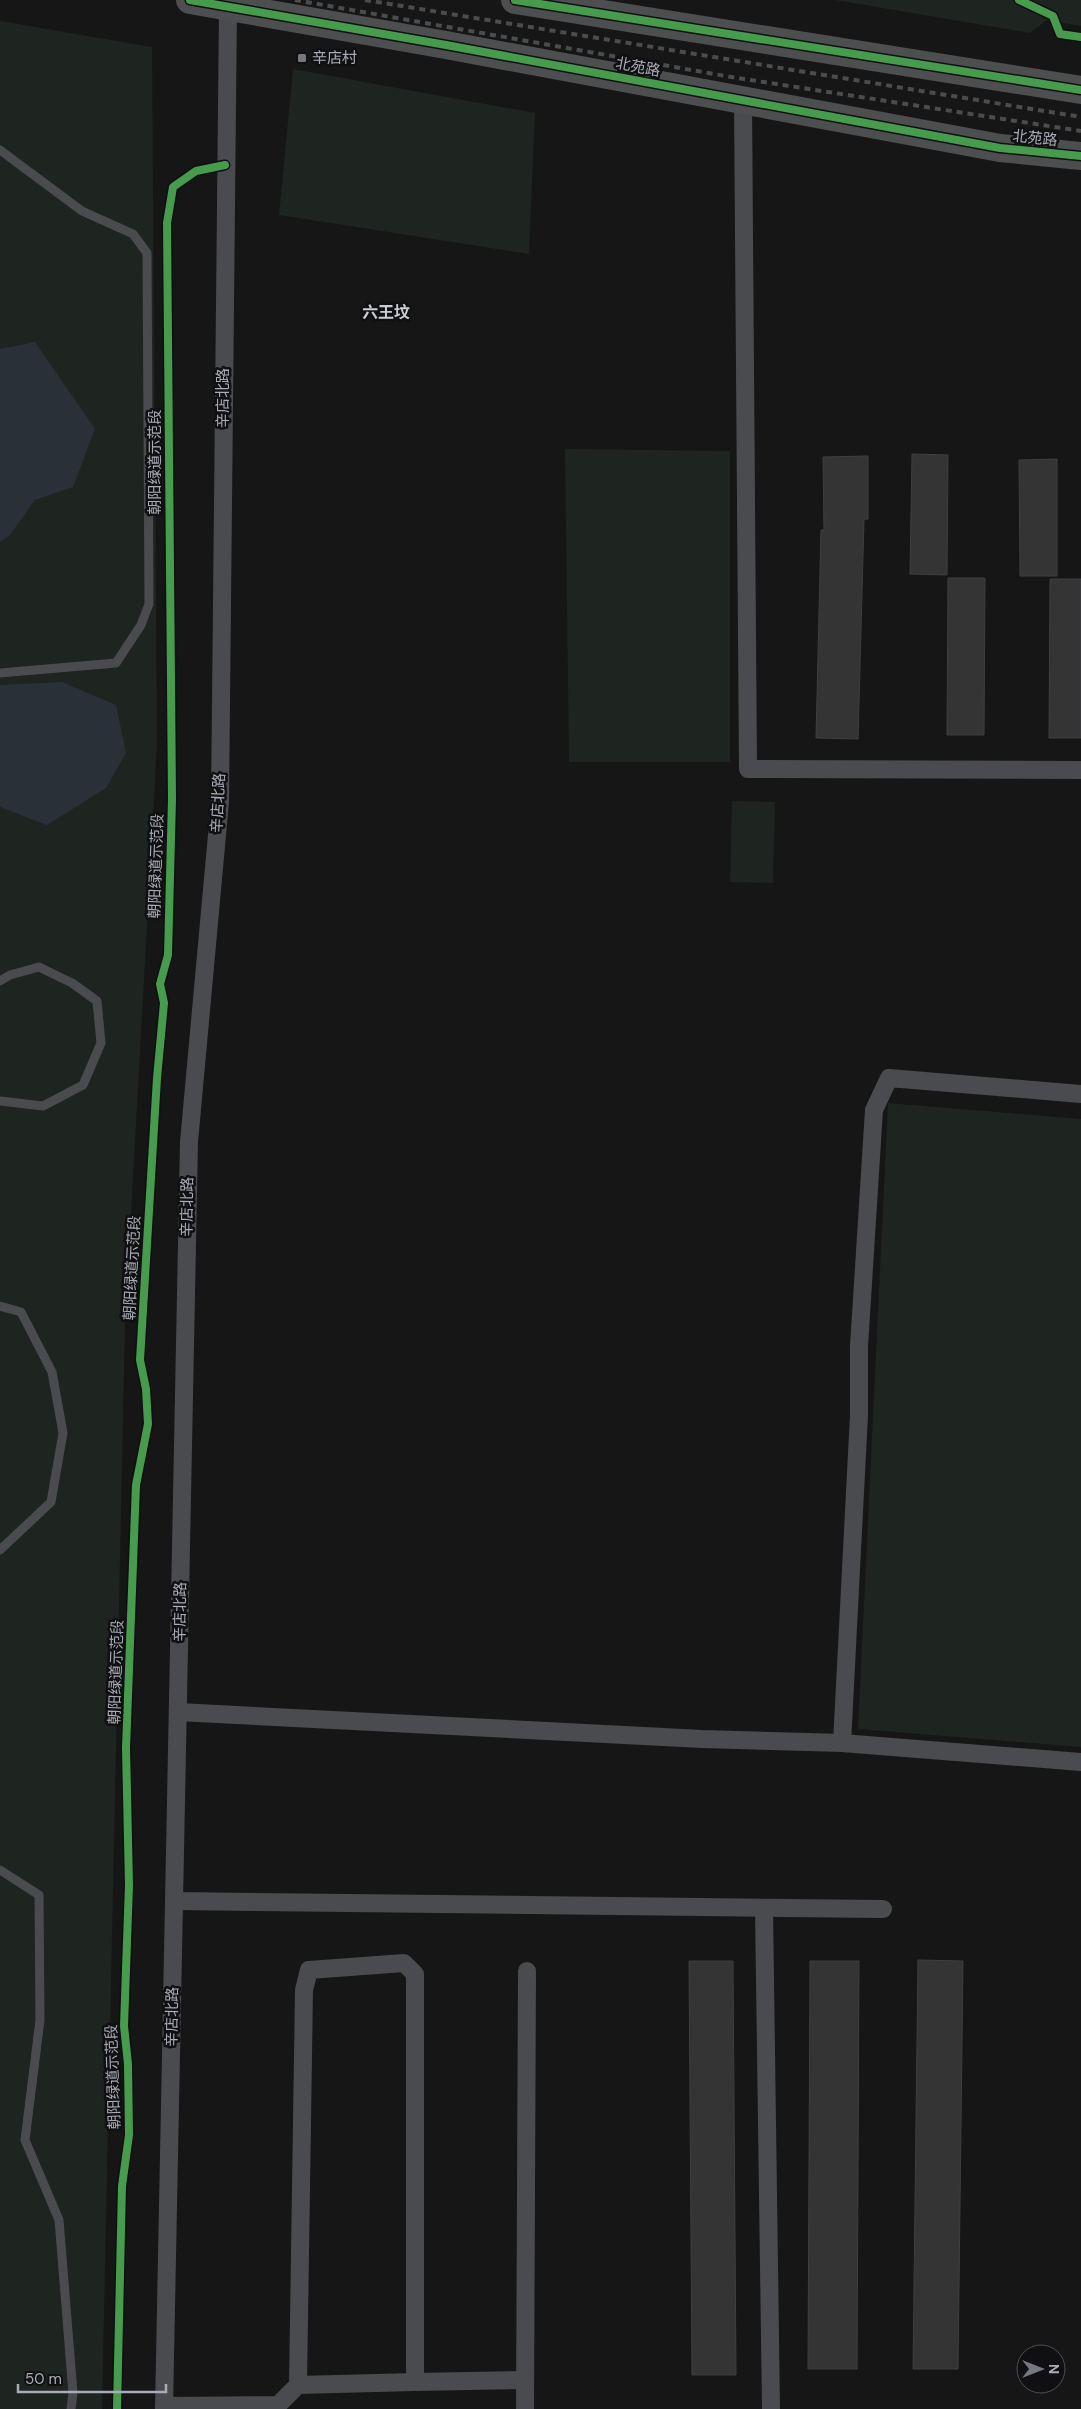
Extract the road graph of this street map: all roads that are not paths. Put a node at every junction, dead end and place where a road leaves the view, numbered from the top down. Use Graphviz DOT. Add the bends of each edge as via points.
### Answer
graph roads {
  1 [pos="190,0"];
  2 [pos="515,0"];
  3 [pos="228,6"];
  4 [pos="1081,90"];
  5 [pos="743,100"];
  6 [pos="0,150"];
  7 [pos="1081,156"];
  8 [pos="0,673"];
  9 [pos="1081,770"];
  10 [pos="0,981"];
  11 [pos="1081,1094"];
  12 [pos="0,1101"];
  13 [pos="0,1306"];
  14 [pos="0,1550"];
  15 [pos="178,1712"];
  16 [pos="842,1743"];
  17 [pos="1081,1762"];
  18 [pos="0,1870"];
  19 [pos="175,1901"];
  20 [pos="764,1908"];
  21 [pos="883,1909"];
  22 [pos="527,1971"];
  23 [pos="525,2380"];
  24 [pos="415,2382"];
  25 [pos="298,2385"];
  26 [pos="164,2408"];
  27 [pos="72,2409"];
  28 [pos="525,2409"];
  29 [pos="771,2409"];
  1 -- 3 [label="main road, 北苑路"];
  2 -- 4 [label="main road"];
  3 -- 5 [label="main road, 北苑路"];
  3 -- 15 [label="street, 辛店北路" via="220,802 189,1142"];
  5 -- 7 [label="main road, 北苑路" via="1000,148"];
  5 -- 9 [label="street" via="748,769"];
  6 -- 8 [label="lane" via="82,211 133,234 147,253 149,604 142,625 116,663"];
  10 -- 12 [label="lane" via="39,966 72,983 97,1000 101,1043 83,1085 43,1106"];
  11 -- 16 [label="street" via="890,1078 874,1110 859,1346 859,1415"];
  13 -- 14 [label="lane" via="21,1312 52,1372 63,1433 51,1502"];
  15 -- 16 [label="street" via="702,1739"];
  15 -- 19 [label="street, 辛店北路"];
  16 -- 17 [label="street"];
  18 -- 27 [label="lane" via="39,1895 40,2020 26,2140 59,2220"];
  19 -- 20 [label="street"];
  19 -- 26 [label="street, 辛店北路"];
  20 -- 21 [label="street"];
  20 -- 29 [label="street"];
  22 -- 23 [label="street"];
  23 -- 24 [label="street"];
  23 -- 28 [label="street"];
  24 -- 25 [label="street"];
  24 -- 25 [label="street" via="415,1974 404,1963 309,1970 304,1990"];
  25 -- 26 [label="street" via="278,2405"];
}
